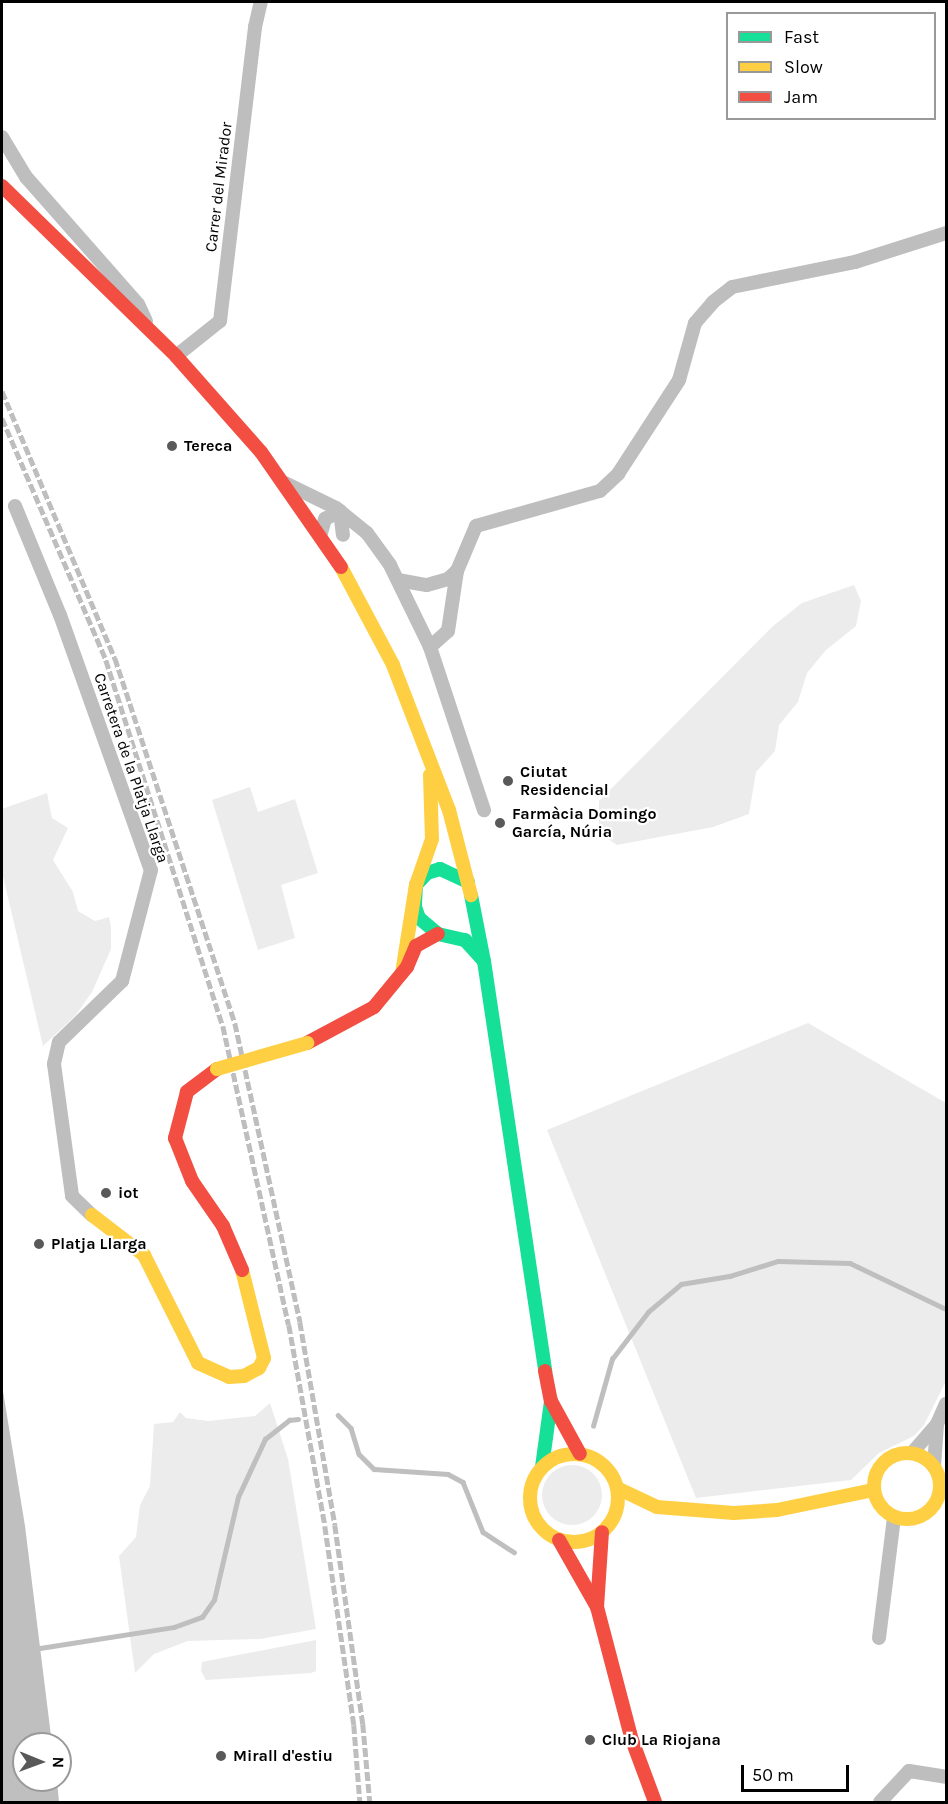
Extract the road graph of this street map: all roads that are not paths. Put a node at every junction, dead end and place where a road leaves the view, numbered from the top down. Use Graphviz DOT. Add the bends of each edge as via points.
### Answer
graph roads {
  1 [pos="261,2"];
  2 [pos="2,137"];
  3 [pos="2,186"];
  4 [pos="946,233"];
  5 [pos="151,331"];
  6 [pos="176,356"];
  7 [pos="285,483"];
  8 [pos="15,507"];
  9 [pos="367,532"];
  10 [pos="321,533"];
  11 [pos="343,535"];
  12 [pos="333,552"];
  13 [pos="457,571"];
  14 [pos="398,580"];
  15 [pos="430,647"];
  16 [pos="429,751"];
  17 [pos="484,810"];
  18 [pos="468,882"];
  19 [pos="416,885"];
  20 [pos="438,934"];
  21 [pos="484,960"];
  22 [pos="402,973"];
  23 [pos="551,1401"];
  24 [pos="946,1404"];
  25 [pos="937,1424"];
  26 [pos="912,1453"];
  27 [pos="580,1454"];
  28 [pos="542,1467"];
  29 [pos="934,1467"];
  30 [pos="617,1488"];
  31 [pos="874,1490"];
  32 [pos="942,1501"];
  33 [pos="657,1507"];
  34 [pos="894,1517"];
  35 [pos="613,1518"];
  36 [pos="602,1532"];
  37 [pos="559,1540"];
  38 [pos="597,1607"];
  39 [pos="879,1638"];
  40 [pos="946,1777"];
  41 [pos="655,1803"];
  42 [pos="880,1803"];
  1 -- 6 [label="street, Carrer del Mirador" via="220,321"];
  2 -- 5 [label="street" via="26,177 138,304"];
  3 -- 5 [label="street"];
  4 -- 13 [label="street" via="855,262 732,287 696,323 679,380 618,474 600,491 476,526"];
  5 -- 6 [label="street"];
  6 -- 7 [label="street"];
  7 -- 9 [label="street" via="336,508"];
  7 -- 10 [label="street"];
  8 -- 22 [label="street, Carretera de la Platja Llarga, bridge" via="60,615 151,870 122,981 59,1042 54,1064 72,1196 144,1255 179,1320 189,1351 211,1372 244,1376 260,1368 264,1358 261,1334 239,1261 223,1226 192,1181 175,1138 187,1092 202,1076 217,1069 307,1043 374,1007"];
  9 -- 11 [label="street"];
  9 -- 14 [label="street"];
  10 -- 11 [label="street" via="325,519 340,512"];
  10 -- 12 [label="street"];
  11 -- 12 [label="street"];
  12 -- 16 [label="street" via="393,665"];
  13 -- 14 [label="street" via="448,579 427,585"];
  13 -- 15 [label="street" via="448,631"];
  14 -- 15 [label="street"];
  15 -- 17 [label="street"];
  16 -- 18 [label="street"];
  16 -- 19 [label="street" via="432,839"];
  18 -- 19 [label="street" via="440,869 427,873"];
  18 -- 21 [label="street"];
  19 -- 20 [label="street" via="419,918"];
  19 -- 22 [label="street"];
  20 -- 21 [label="street" via="465,940"];
  20 -- 22 [label="street, Carretera de la Platja Llarga" via="416,946"];
  21 -- 23 [label="street" via="528,1271"];
  23 -- 27 [label="street"];
  23 -- 28 [label="street"];
  24 -- 25 [label="street"];
  25 -- 26 [label="street"];
  25 -- 29 [label="street"];
  26 -- 29 [label="street"];
  26 -- 31 [label="street" via="884,1463"];
  27 -- 28 [label="street" via="564,1454"];
  27 -- 30 [label="street" via="597,1460 610,1473"];
  28 -- 37 [label="street" via="534,1479 530,1505 544,1532"];
  29 -- 32 [label="street"];
  30 -- 33 [label="street"];
  30 -- 35 [label="street"];
  31 -- 33 [label="street" via="777,1510 734,1514"];
  31 -- 34 [label="street" via="880,1506"];
  32 -- 34 [label="street" via="915,1519"];
  33 -- 35 [label="street"];
  34 -- 39 [label="street"];
  35 -- 36 [label="street"];
  36 -- 37 [label="street" via="588,1540"];
  36 -- 38 [label="street"];
  37 -- 38 [label="street"];
  38 -- 41 [label="street" via="632,1740"];
  40 -- 42 [label="street" via="909,1772"];
}
